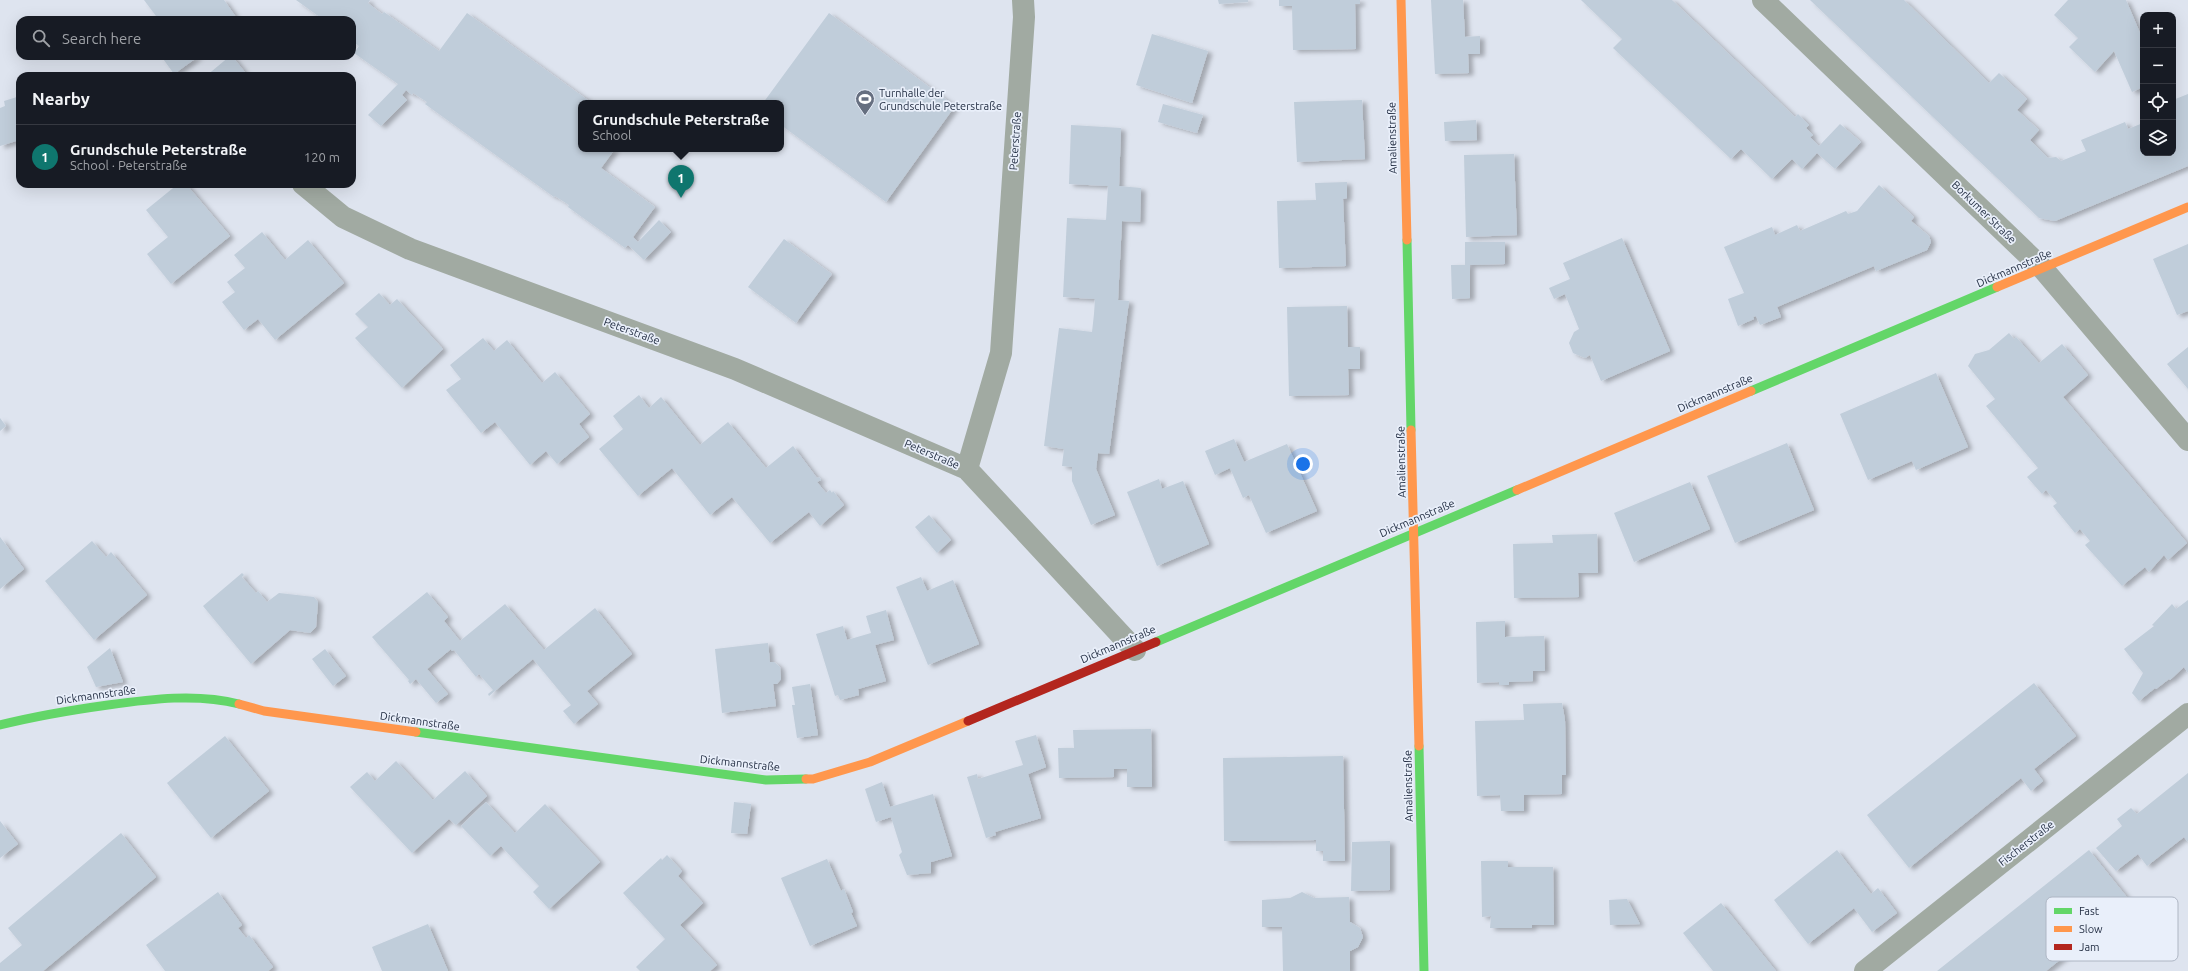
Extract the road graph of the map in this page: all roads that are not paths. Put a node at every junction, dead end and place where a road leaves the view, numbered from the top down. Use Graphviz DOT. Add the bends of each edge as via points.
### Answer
graph roads {
  1 [pos="1022,0"];
  2 [pos="1401,0"];
  3 [pos="1763,0"];
  4 [pos="308,188"];
  5 [pos="2188,207"];
  6 [pos="2043,269"];
  7 [pos="2188,440"];
  8 [pos="967,469"];
  9 [pos="1415,532"];
  10 [pos="1135,650"];
  11 [pos="2188,714"];
  12 [pos="0,725"];
  13 [pos="1424,971"];
  14 [pos="1865,971"];
  1 -- 8 [label="street, Peterstraße" via="1024,17 1001,353"];
  2 -- 9 [label="street, Amalienstraße"];
  3 -- 6 [label="street, Borkumer Straße"];
  4 -- 8 [label="street, Peterstraße" via="343,217 410,249 735,369"];
  5 -- 6 [label="street, Dickmannstraße"];
  6 -- 7 [label="street, Borkumer Straße"];
  6 -- 9 [label="street, Dickmannstraße"];
  8 -- 10 [label="street, Peterstraße"];
  9 -- 10 [label="street, Dickmannstraße"];
  9 -- 13 [label="street, Amalienstraße"];
  10 -- 12 [label="street, Dickmannstraße" via="870,762 813,779 766,780 680,769 264,712 220,699 158,698 43,714"];
  11 -- 14 [label="street, Fischerstraße"];
}
